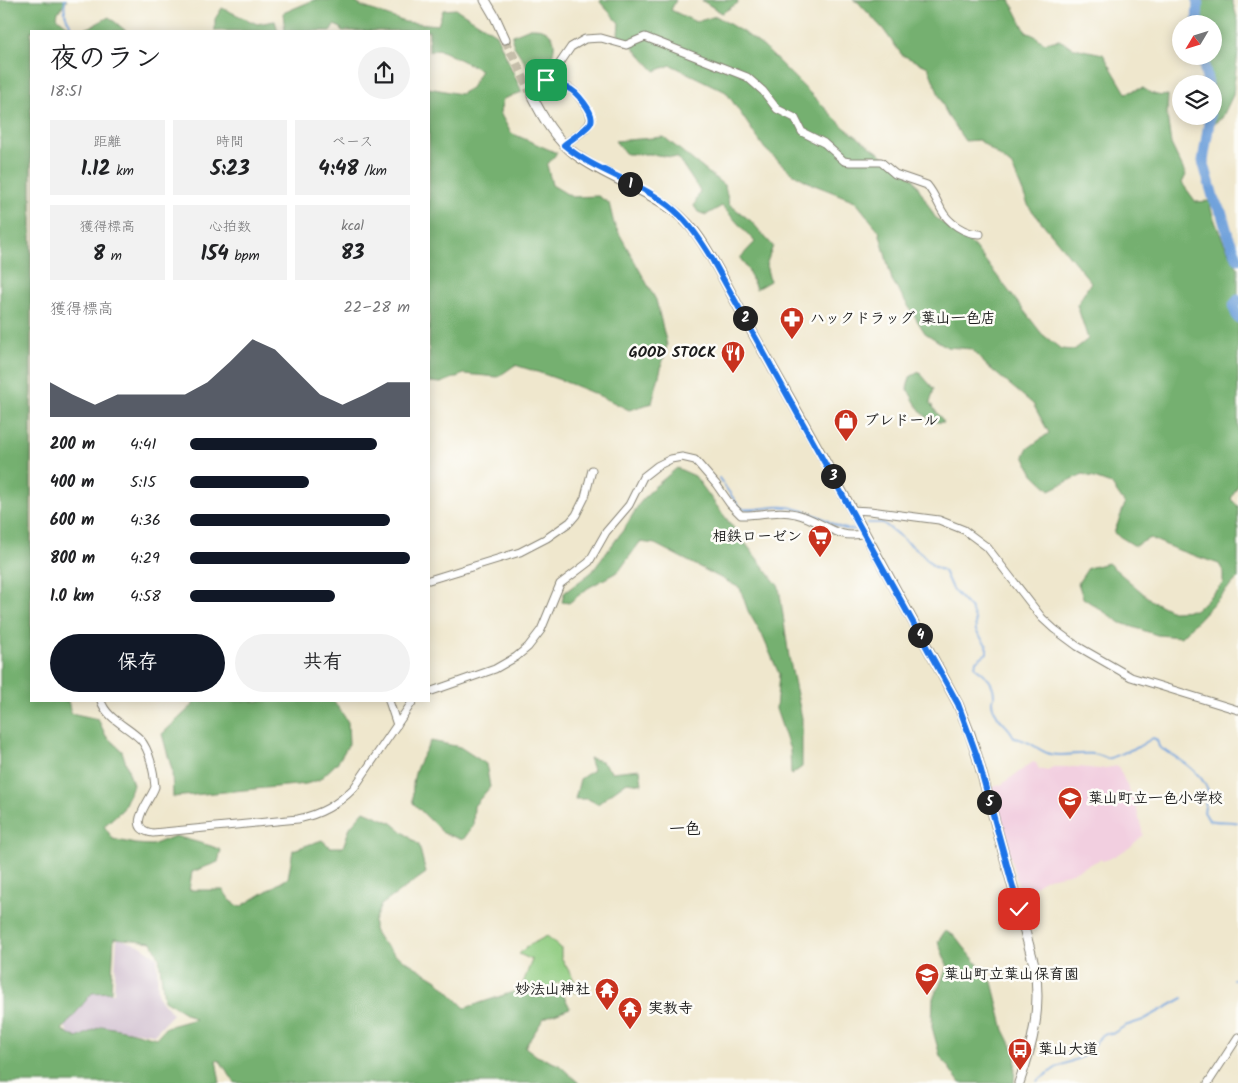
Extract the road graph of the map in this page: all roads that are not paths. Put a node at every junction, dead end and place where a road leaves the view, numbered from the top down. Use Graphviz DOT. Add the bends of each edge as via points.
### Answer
graph roads {
  1 [pos="485,0"];
  2 [pos="505,39"];
  3 [pos="532,96"];
  4 [pos="564,145"];
  5 [pos="980,234"];
  6 [pos="592,470"];
  7 [pos="851,510"];
  8 [pos="864,533"];
  9 [pos="430,580"];
  10 [pos="430,692"];
  11 [pos="102,702"];
  12 [pos="389,702"];
  13 [pos="412,702"];
  14 [pos="1238,710"];
  15 [pos="397,725"];
  16 [pos="1238,1038"];
  17 [pos="1019,1083"];
  18 [pos="1208,1083"];
  1 -- 2 [label="main road"];
  3 -- 4 [label="main road"];
  4 -- 5 [label="street" via="590,124 592,116 575,92 546,83 548,75 571,47 585,39 601,38 626,44 645,37 747,78 777,109 795,118 806,135 820,141 844,160 881,162 895,174 927,185 951,221 972,234"];
  4 -- 7 [label="main road" via="585,161 655,197 685,220 696,233"];
  6 -- 9 [label="street" via="576,515 547,538 520,552"];
  7 -- 8 [label="main road"];
  7 -- 14 [label="street" via="936,519 964,530 987,547 1042,618 1064,637 1132,677"];
  8 -- 10 [label="street" via="841,535 814,520 790,512 741,515 695,460 688,457 671,459 643,477 629,505 606,532 590,562 560,584 543,625 528,647 495,669"];
  8 -- 17 [label="main road" via="958,704 977,756 1037,982 1034,1034"];
  11 -- 15 [label="street" via="108,713 139,738 147,750 155,787 139,818 143,829 154,833 289,820 322,813 344,799 354,788"];
  12 -- 15 [label="street"];
  13 -- 15 [label="street"];
  16 -- 18 [label="street"];
}
